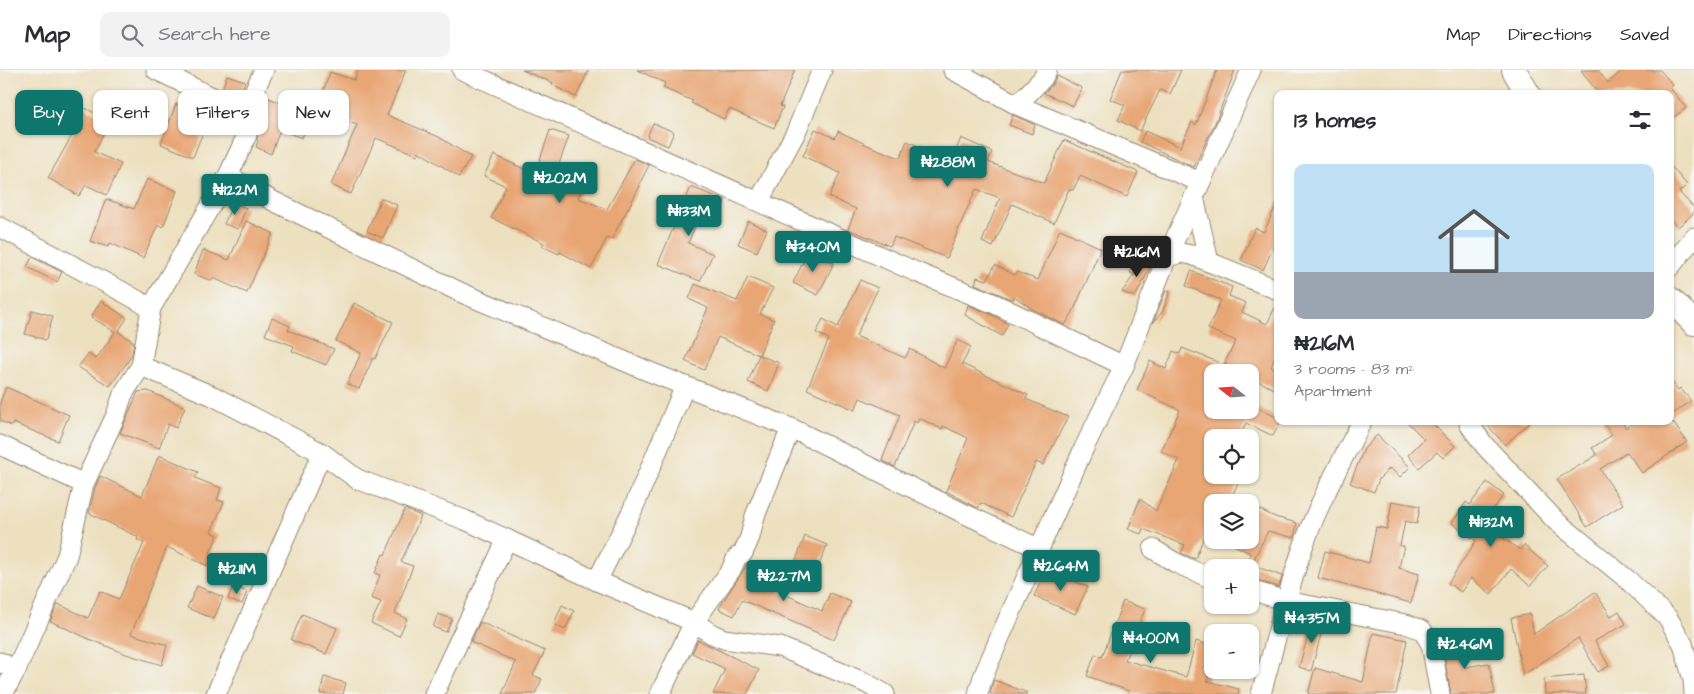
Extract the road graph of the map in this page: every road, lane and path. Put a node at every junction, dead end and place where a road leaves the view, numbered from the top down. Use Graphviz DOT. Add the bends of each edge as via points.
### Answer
graph roads {
  1 [pos="156,70"];
  2 [pos="264,70"];
  3 [pos="462,70"];
  4 [pos="822,70"];
  5 [pos="953,70"];
  6 [pos="1047,70"];
  7 [pos="1251,70"];
  8 [pos="1514,70"];
  9 [pos="198,90"];
  10 [pos="254,90"];
  11 [pos="1526,90"];
  12 [pos="1018,105"];
  13 [pos="247,135"];
  14 [pos="228,176"];
  15 [pos="1197,189"];
  16 [pos="759,201"];
  17 [pos="0,227"];
  18 [pos="1694,238"];
  19 [pos="1167,257"];
  20 [pos="1209,262"];
  21 [pos="1674,263"];
  22 [pos="1274,288"];
  23 [pos="1674,302"];
  24 [pos="151,308"];
  25 [pos="1694,323"];
  26 [pos="141,366"];
  27 [pos="1124,366"];
  28 [pos="685,386"];
  29 [pos="1360,425"];
  30 [pos="1472,425"];
  31 [pos="791,428"];
  32 [pos="0,445"];
  33 [pos="322,453"];
  34 [pos="84,484"];
  35 [pos="507,539"];
  36 [pos="1040,549"];
  37 [pos="1153,549"];
  38 [pos="1204,575"];
  39 [pos="597,581"];
  40 [pos="1259,593"];
  41 [pos="1286,601"];
  42 [pos="694,622"];
  43 [pos="8,666"];
  44 [pos="3,694"];
  45 [pos="216,694"];
  46 [pos="434,694"];
  47 [pos="660,694"];
  48 [pos="884,694"];
  49 [pos="978,694"];
  50 [pos="1261,694"];
  51 [pos="1440,694"];
  52 [pos="1694,694"];
  1 -- 9 [label="street"];
  2 -- 10 [label="street"];
  3 -- 16 [label="street"];
  4 -- 16 [label="street" via="796,132"];
  5 -- 12 [label="street"];
  6 -- 12 [label="street"];
  7 -- 15 [label="street"];
  8 -- 11 [label="main road"];
  12 -- 15 [label="street"];
  13 -- 14 [label="street"];
  14 -- 24 [label="street"];
  14 -- 28 [label="street" via="462,293"];
  15 -- 19 [label="street"];
  15 -- 20 [label="street"];
  16 -- 27 [label="street" via="994,304"];
  17 -- 24 [label="street"];
  18 -- 21 [label="street"];
  19 -- 20 [label="street" via="1192,255"];
  19 -- 27 [label="street"];
  20 -- 22 [label="street"];
  23 -- 25 [label="main road"];
  24 -- 26 [label="street"];
  26 -- 33 [label="street" via="213,396"];
  26 -- 34 [label="street" via="123,394"];
  27 -- 36 [label="street"];
  28 -- 31 [label="street"];
  28 -- 39 [label="street" via="632,511"];
  29 -- 41 [label="street" via="1321,504"];
  30 -- 52 [label="street" via="1485,446 1556,521 1628,580 1668,618 1683,644"];
  31 -- 36 [label="street"];
  31 -- 42 [label="street" via="755,516 750,537"];
  32 -- 34 [label="street"];
  33 -- 35 [label="street" via="357,479"];
  33 -- 45 [label="street"];
  34 -- 43 [label="street" via="67,556"];
  35 -- 39 [label="street"];
  35 -- 46 [label="street"];
  36 -- 49 [label="street"];
  37 -- 38 [label="street" via="1176,564"];
  39 -- 42 [label="street"];
  40 -- 41 [label="street"];
  41 -- 50 [label="street"];
  41 -- 51 [label="street" via="1406,624 1422,630 1432,644"];
  42 -- 47 [label="street"];
  42 -- 48 [label="street" via="724,639 780,647 866,683"];
  43 -- 44 [label="street"];
}
